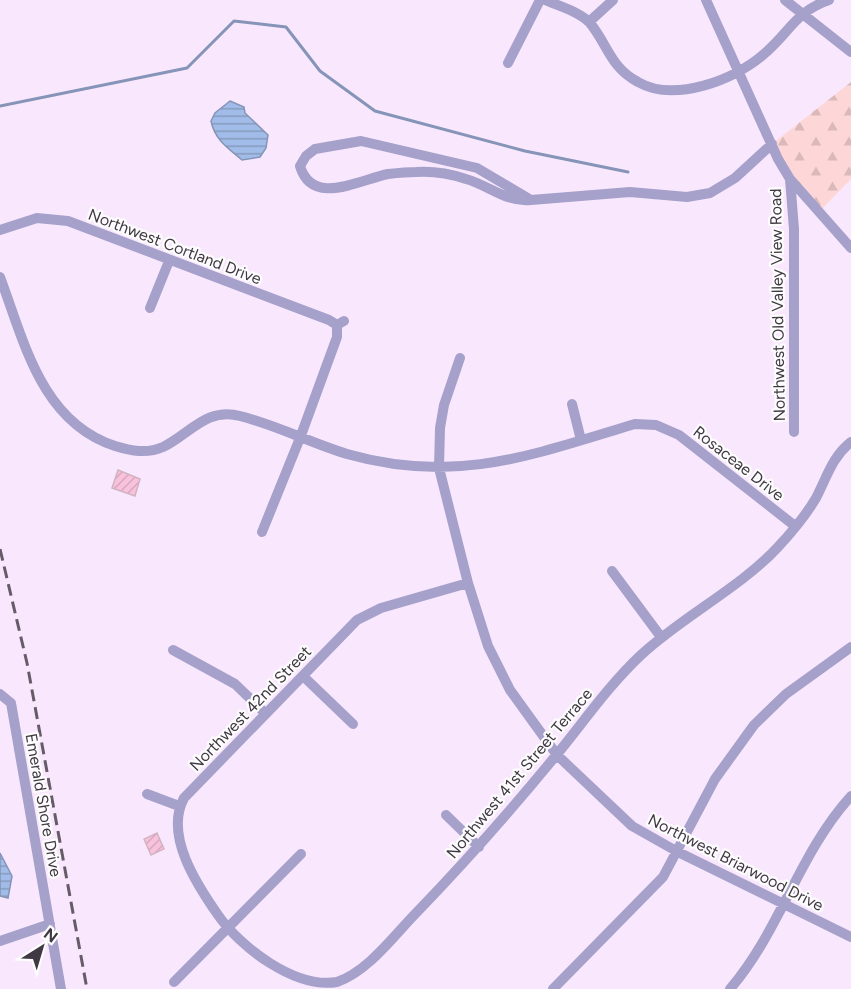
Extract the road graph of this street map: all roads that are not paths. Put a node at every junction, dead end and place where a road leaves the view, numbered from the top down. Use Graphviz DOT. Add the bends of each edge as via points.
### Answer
graph roads {
  1 [pos="540,0"];
  2 [pos="546,0"];
  3 [pos="613,0"];
  4 [pos="706,0"];
  5 [pos="785,0"];
  6 [pos="830,0"];
  7 [pos="801,14"];
  8 [pos="590,22"];
  9 [pos="851,52"];
  10 [pos="508,63"];
  11 [pos="738,72"];
  12 [pos="772,144"];
  13 [pos="790,178"];
  14 [pos="531,200"];
  15 [pos="0,230"];
  16 [pos="851,248"];
  17 [pos="169,261"];
  18 [pos="0,277"];
  19 [pos="150,308"];
  20 [pos="460,358"];
  21 [pos="572,404"];
  22 [pos="794,432"];
  23 [pos="300,438"];
  24 [pos="581,440"];
  25 [pos="851,442"];
  26 [pos="439,468"];
  27 [pos="795,526"];
  28 [pos="262,532"];
  29 [pos="612,571"];
  30 [pos="468,583"];
  31 [pos="661,637"];
  32 [pos="851,647"];
  33 [pos="173,650"];
  34 [pos="303,676"];
  35 [pos="1,694"];
  36 [pos="266,713"];
  37 [pos="353,724"];
  38 [pos="557,754"];
  39 [pos="147,794"];
  40 [pos="851,796"];
  41 [pos="179,806"];
  42 [pos="446,815"];
  43 [pos="479,848"];
  44 [pos="678,852"];
  45 [pos="301,854"];
  46 [pos="784,904"];
  47 [pos="50,924"];
  48 [pos="227,929"];
  49 [pos="851,937"];
  50 [pos="0,941"];
  51 [pos="174,982"];
  52 [pos="61,989"];
  53 [pos="553,989"];
  54 [pos="730,989"];
  1 -- 10 [label="street"];
  2 -- 8 [label="street"];
  3 -- 8 [label="street"];
  4 -- 11 [label="street"];
  5 -- 7 [label="street"];
  6 -- 7 [label="street"];
  7 -- 9 [label="street"];
  7 -- 11 [label="street" via="764,55"];
  8 -- 11 [label="street" via="614,63 639,83 654,89 695,89"];
  11 -- 12 [label="street"];
  12 -- 13 [label="street"];
  12 -- 14 [label="street" via="735,178 710,194 630,192"];
  13 -- 16 [label="street"];
  13 -- 22 [label="street, Northwest Old Valley View Road" via="794,229"];
  14 -- 14 [label="street" via="477,168 361,141 315,149 300,166 303,178 327,190 389,174 417,172 467,179 518,202"];
  15 -- 17 [label="street, Northwest Cortland Drive" via="21,221 53,218"];
  17 -- 19 [label="street"];
  17 -- 23 [label="street, Northwest Cortland Drive" via="341,323"];
  18 -- 23 [label="street" via="39,381 76,426 109,444 129,450 158,449 202,419 229,414"];
  20 -- 26 [label="street, Northwest Briarwood Drive" via="444,405"];
  21 -- 24 [label="street"];
  23 -- 26 [label="street" via="378,461"];
  23 -- 28 [label="street, Northwest Cortland Drive"];
  24 -- 26 [label="street" via="516,460"];
  24 -- 27 [label="street, Rosaceae Drive" via="635,424 662,427 690,442"];
  25 -- 27 [label="street, Northwest 41st Street Terrace" via="831,463 814,500"];
  26 -- 30 [label="street, Northwest Briarwood Drive"];
  27 -- 31 [label="street, Northwest 41st Street Terrace" via="769,556"];
  29 -- 31 [label="street"];
  30 -- 34 [label="street, Northwest 42nd Street" via="368,613"];
  30 -- 38 [label="street, Northwest Briarwood Drive" via="498,669"];
  31 -- 38 [label="street, Northwest 41st Street Terrace" via="616,681"];
  32 -- 44 [label="street" via="786,694 754,725 715,779"];
  33 -- 36 [label="street" via="235,684"];
  34 -- 36 [label="street, Northwest 42nd Street"];
  34 -- 37 [label="street"];
  35 -- 47 [label="street, Emerald Shore Drive" via="11,703"];
  36 -- 41 [label="street, Northwest 42nd Street"];
  38 -- 43 [label="street, Northwest 41st Street Terrace"];
  38 -- 44 [label="street, Northwest Briarwood Drive" via="632,826"];
  39 -- 41 [label="street"];
  40 -- 46 [label="street" via="822,833"];
  41 -- 48 [label="street" via="177,831 186,855 200,887"];
  42 -- 43 [label="street"];
  43 -- 48 [label="street, Northwest 41st Street Terrace" via="366,964 336,982 303,982 286,974"];
  44 -- 46 [label="street, Northwest Briarwood Drive"];
  44 -- 53 [label="street" via="651,892"];
  45 -- 48 [label="street"];
  46 -- 49 [label="street, Northwest Briarwood Drive"];
  46 -- 54 [label="street" via="754,958"];
  47 -- 50 [label="street"];
  47 -- 52 [label="street, Emerald Shore Drive"];
  48 -- 51 [label="street"];
}
